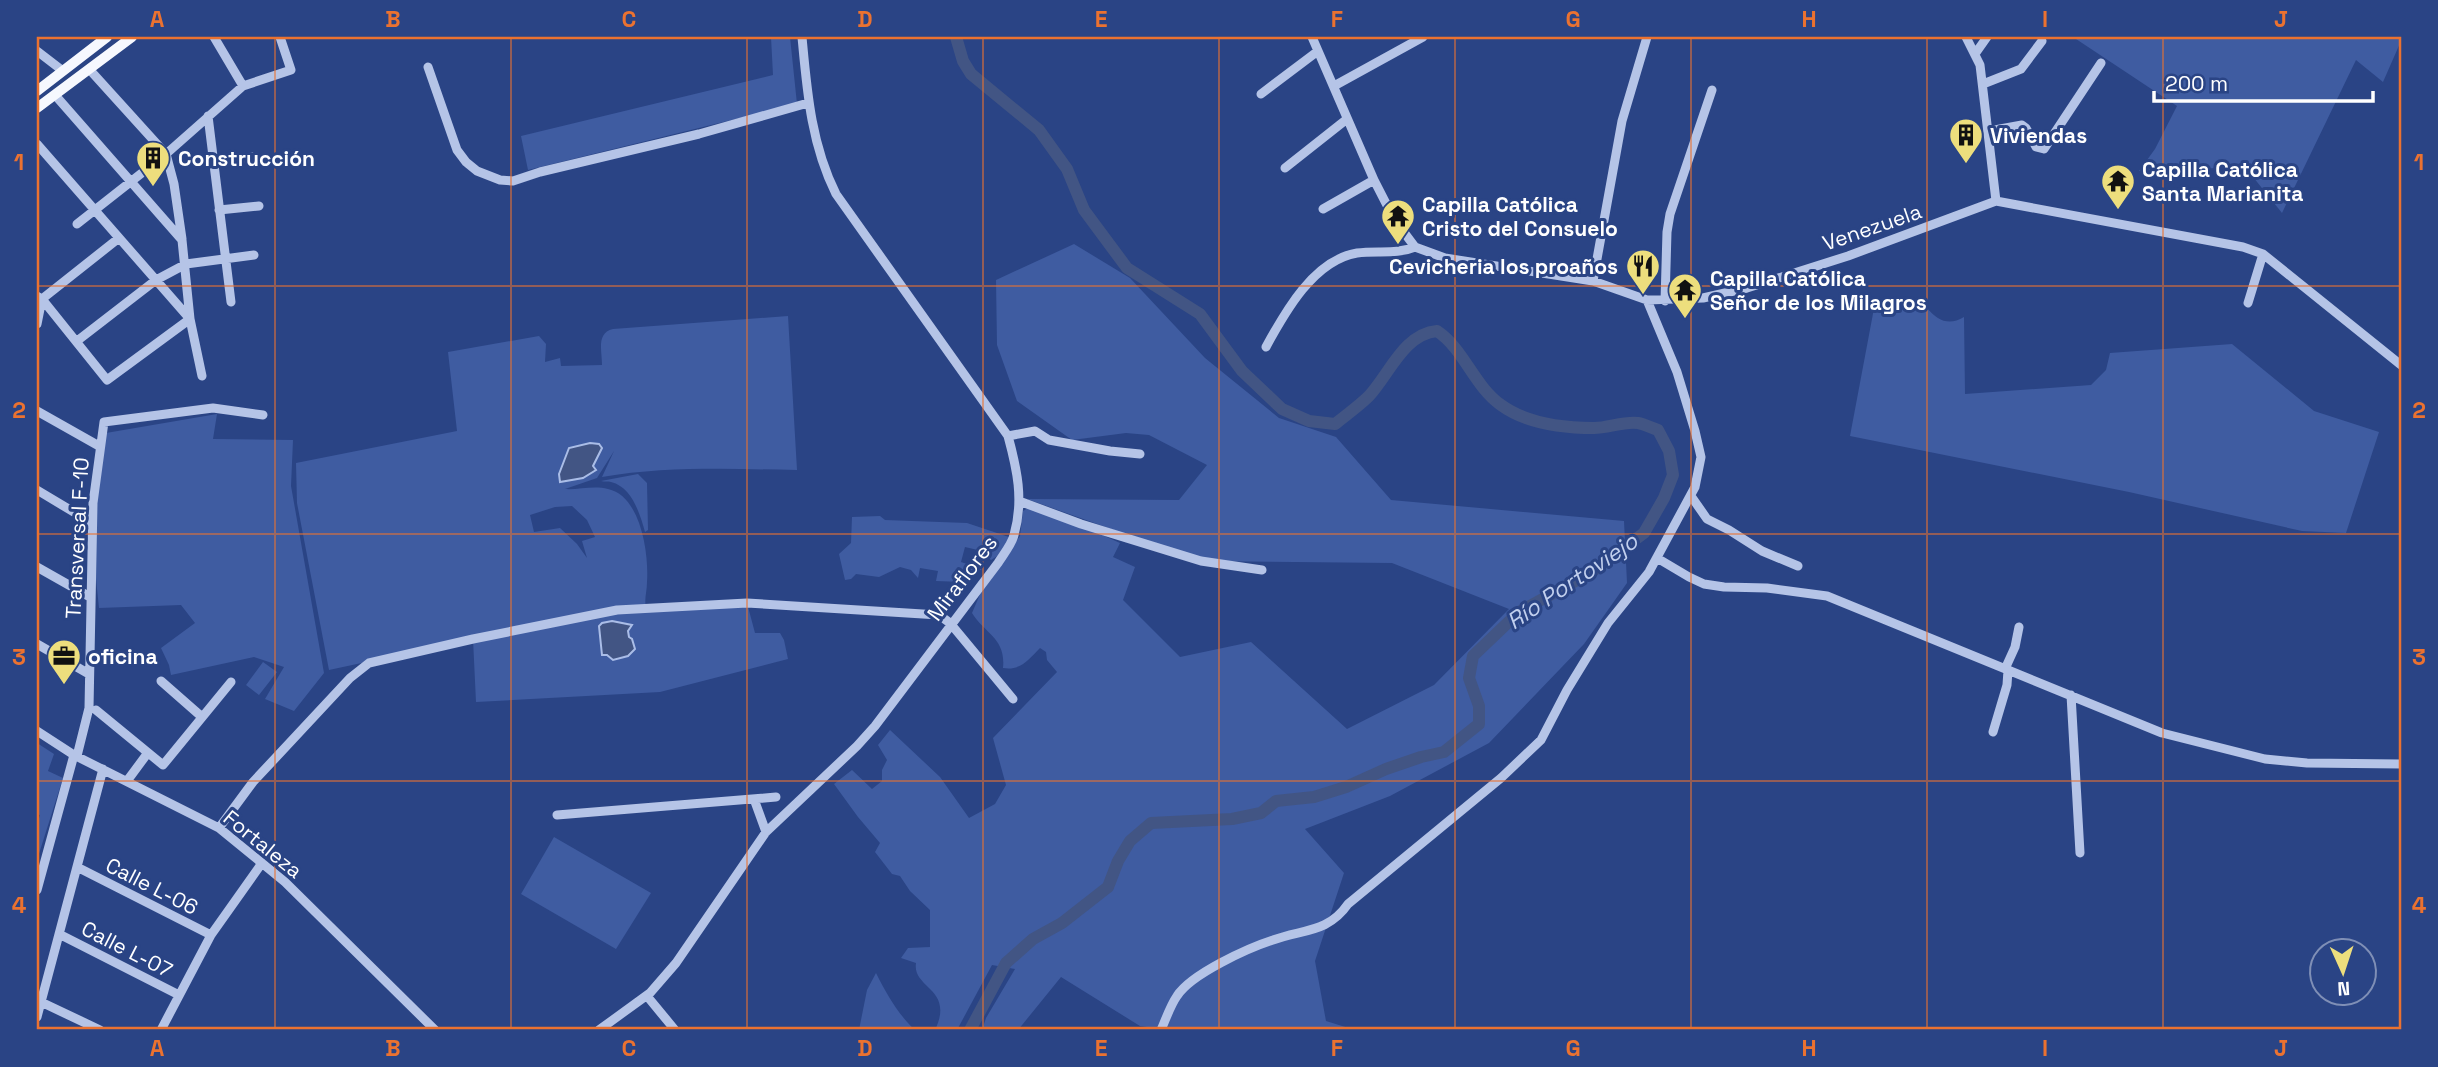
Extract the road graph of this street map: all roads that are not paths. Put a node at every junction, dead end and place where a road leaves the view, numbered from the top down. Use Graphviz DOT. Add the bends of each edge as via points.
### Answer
graph roads {
  1 [pos="107,37"];
  2 [pos="132,37"];
  3 [pos="214,37"];
  4 [pos="280,37"];
  5 [pos="802,37"];
  6 [pos="1312,37"];
  7 [pos="1423,37"];
  8 [pos="1647,37"];
  9 [pos="1966,37"];
  10 [pos="1987,37"];
  11 [pos="2042,41"];
  12 [pos="37,51"];
  13 [pos="1318,51"];
  14 [pos="1975,54"];
  15 [pos="2101,63"];
  16 [pos="428,68"];
  17 [pos="89,69"];
  18 [pos="63,71"];
  19 [pos="1983,84"];
  20 [pos="39,86"];
  21 [pos="243,86"];
  22 [pos="1334,86"];
  23 [pos="1712,90"];
  24 [pos="1261,94"];
  25 [pos="55,95"];
  26 [pos="808,103"];
  27 [pos="37,108"];
  28 [pos="208,116"];
  29 [pos="1347,120"];
  30 [pos="1989,131"];
  31 [pos="37,144"];
  32 [pos="166,154"];
  33 [pos="251,157"];
  34 [pos="214,162"];
  35 [pos="1284,168"];
  36 [pos="1374,180"];
  37 [pos="131,181"];
  38 [pos="1996,201"];
  39 [pos="259,205"];
  40 [pos="1323,209"];
  41 [pos="95,210"];
  42 [pos="219,210"];
  43 [pos="77,224"];
  44 [pos="119,238"];
  45 [pos="182,240"];
  46 [pos="1415,247"];
  47 [pos="2263,254"];
  48 [pos="254,255"];
  49 [pos="225,260"];
  50 [pos="186,264"];
  51 [pos="156,280"];
  52 [pos="1593,281"];
  53 [pos="39,297"];
  54 [pos="1647,300"];
  55 [pos="1665,300"];
  56 [pos="231,302"];
  57 [pos="2248,303"];
  58 [pos="190,319"];
  59 [pos="37,324"];
  60 [pos="77,341"];
  61 [pos="1266,347"];
  62 [pos="2401,365"];
  63 [pos="202,376"];
  64 [pos="37,411"];
  65 [pos="263,415"];
  66 [pos="1008,436"];
  67 [pos="99,446"];
  68 [pos="1140,454"];
  69 [pos="37,490"];
  70 [pos="1690,496"];
  71 [pos="1019,501"];
  72 [pos="92,523"];
  73 [pos="1657,558"];
  74 [pos="1798,566"];
  75 [pos="37,567"];
  76 [pos="1262,570"];
  77 [pos="90,597"];
  78 [pos="950,624"];
  79 [pos="2019,627"];
  80 [pos="37,644"];
  81 [pos="2007,669"];
  82 [pos="89,674"];
  83 [pos="161,681"];
  84 [pos="231,682"];
  85 [pos="2071,695"];
  86 [pos="1013,699"];
  87 [pos="96,710"];
  88 [pos="202,717"];
  89 [pos="37,731"];
  90 [pos="1993,732"];
  91 [pos="147,754"];
  92 [pos="76,755"];
  93 [pos="2401,764"];
  94 [pos="103,769"];
  95 [pos="127,781"];
  96 [pos="776,797"];
  97 [pos="754,799"];
  98 [pos="557,815"];
  99 [pos="219,828"];
  100 [pos="766,832"];
  101 [pos="2080,853"];
  102 [pos="262,863"];
  103 [pos="77,867"];
  104 [pos="40,868"];
  105 [pos="37,890"];
  106 [pos="59,934"];
  107 [pos="211,936"];
  108 [pos="179,995"];
  109 [pos="647,996"];
  110 [pos="41,1002"];
  111 [pos="37,1017"];
  112 [pos="100,1030"];
  113 [pos="161,1030"];
  114 [pos="435,1030"];
  115 [pos="599,1030"];
  116 [pos="675,1030"];
  117 [pos="1160,1030"];
  1 -- 18 [label="main road"];
  2 -- 17 [label="main road"];
  3 -- 21 [label="street"];
  4 -- 21 [label="street" via="291,70"];
  5 -- 26 [label="street, Miraflores"];
  6 -- 13 [label="street"];
  7 -- 22 [label="street"];
  8 -- 52 [label="street" via="1622,121"];
  9 -- 14 [label="street"];
  10 -- 14 [label="street"];
  11 -- 19 [label="street" via="2021,69"];
  12 -- 18 [label="street"];
  13 -- 22 [label="street"];
  13 -- 24 [label="street"];
  14 -- 19 [label="street"];
  15 -- 30 [label="street" via="2044,149 2036,147 2022,125"];
  16 -- 26 [label="street" via="457,150 477,171 500,180 513,181"];
  17 -- 25 [label="main road"];
  17 -- 32 [label="street"];
  18 -- 20 [label="main road"];
  19 -- 30 [label="street"];
  21 -- 28 [label="street"];
  22 -- 29 [label="street"];
  23 -- 55 [label="street" via="1670,214"];
  25 -- 27 [label="main road"];
  25 -- 37 [label="street"];
  26 -- 66 [label="street, Miraflores" via="824,165 842,203"];
  28 -- 32 [label="street"];
  28 -- 34 [label="street"];
  29 -- 35 [label="street"];
  29 -- 36 [label="street"];
  30 -- 38 [label="street"];
  31 -- 41 [label="street"];
  32 -- 37 [label="street"];
  32 -- 45 [label="street"];
  33 -- 34 [label="street"];
  34 -- 42 [label="street"];
  36 -- 40 [label="street"];
  36 -- 46 [label="street"];
  37 -- 41 [label="street"];
  37 -- 45 [label="street"];
  38 -- 47 [label="street"];
  38 -- 55 [label="street, Venezuela" via="1747,288 1703,298"];
  39 -- 42 [label="street"];
  41 -- 43 [label="street"];
  41 -- 44 [label="street"];
  42 -- 49 [label="street"];
  44 -- 51 [label="street"];
  44 -- 53 [label="street"];
  45 -- 50 [label="street"];
  46 -- 52 [label="street, Venezuela" via="1445,258"];
  46 -- 61 [label="street" via="1339,257 1323,267"];
  47 -- 57 [label="street"];
  47 -- 62 [label="street"];
  48 -- 49 [label="street"];
  49 -- 50 [label="street"];
  49 -- 56 [label="street"];
  50 -- 51 [label="street"];
  50 -- 58 [label="street"];
  51 -- 58 [label="street"];
  51 -- 60 [label="street"];
  52 -- 54 [label="street, Venezuela"];
  53 -- 59 [label="street"];
  53 -- 60 [label="street"];
  54 -- 55 [label="street, Venezuela"];
  54 -- 70 [label="street" via="1695,431 1700,457"];
  58 -- 60 [label="street" via="107,380"];
  58 -- 63 [label="street"];
  64 -- 67 [label="street"];
  65 -- 67 [label="street, Transversal F-10" via="213,408 104,422"];
  66 -- 68 [label="street" via="1035,431 1049,440"];
  66 -- 71 [label="street, Miraflores" via="1017,464"];
  67 -- 72 [label="street, Transversal F-10"];
  69 -- 72 [label="street"];
  70 -- 73 [label="street"];
  70 -- 74 [label="street" via="1707,519"];
  71 -- 76 [label="street" via="1201,561"];
  71 -- 78 [label="street, Miraflores" via="1014,537"];
  72 -- 77 [label="street, Transversal F-10"];
  73 -- 81 [label="street" via="1704,584 1828,596"];
  73 -- 117 [label="street" via="1608,623 1541,740 1501,778 1335,919 1216,965 1178,994"];
  75 -- 77 [label="street"];
  77 -- 82 [label="street, Transversal F-10"];
  78 -- 86 [label="street"];
  78 -- 99 [label="street" via="939,615 747,603 617,610 369,663 293,738"];
  78 -- 100 [label="street, Miraflores" via="875,726"];
  79 -- 81 [label="street"];
  80 -- 82 [label="street"];
  81 -- 85 [label="street"];
  81 -- 90 [label="street"];
  82 -- 92 [label="street, Transversal F-10" via="89,708"];
  83 -- 88 [label="street"];
  84 -- 88 [label="street"];
  85 -- 93 [label="street" via="2162,733 2265,759"];
  85 -- 101 [label="street"];
  87 -- 91 [label="street"];
  88 -- 91 [label="street" via="163,765"];
  89 -- 92 [label="street, Fortaleza"];
  91 -- 95 [label="street"];
  92 -- 94 [label="street, Fortaleza"];
  92 -- 104 [label="street, Transversal F-10"];
  94 -- 95 [label="street, Fortaleza"];
  94 -- 103 [label="street"];
  95 -- 99 [label="street, Fortaleza"];
  96 -- 97 [label="street"];
  97 -- 98 [label="street"];
  97 -- 100 [label="street"];
  99 -- 102 [label="street, Fortaleza"];
  100 -- 109 [label="street, Miraflores" via="676,963"];
  102 -- 107 [label="street"];
  102 -- 114 [label="street, Fortaleza"];
  103 -- 106 [label="street"];
  103 -- 107 [label="street, Calle L-06"];
  104 -- 105 [label="street, Transversal F-10"];
  106 -- 108 [label="street, Calle L-07"];
  106 -- 110 [label="street"];
  107 -- 108 [label="street"];
  108 -- 113 [label="street"];
  109 -- 115 [label="street, Miraflores"];
  109 -- 116 [label="street"];
  110 -- 111 [label="street"];
  110 -- 112 [label="street"];
}
